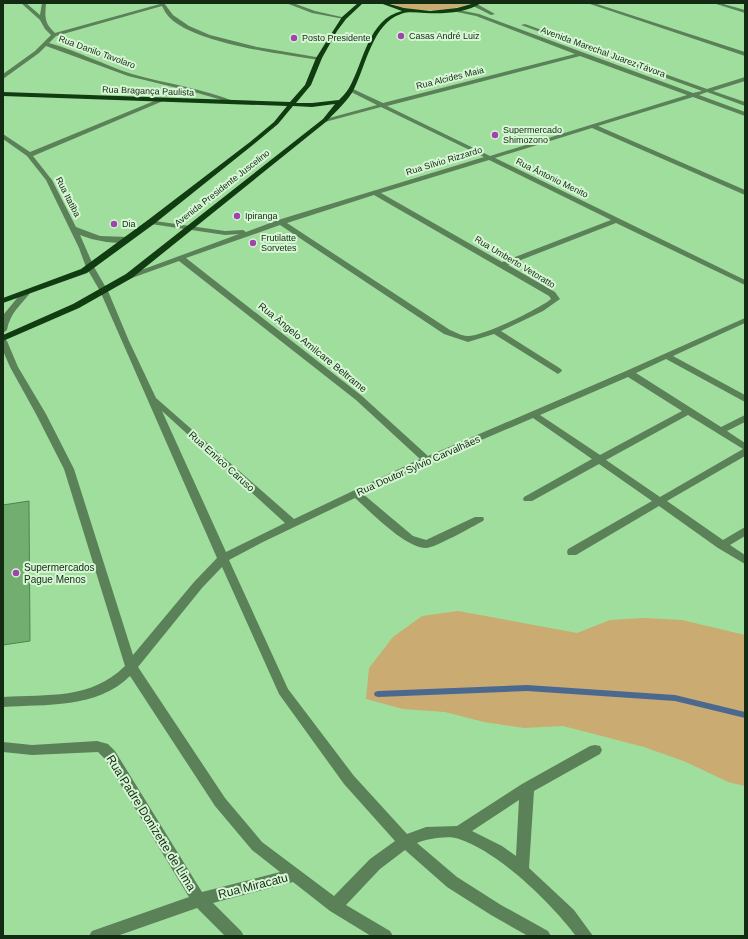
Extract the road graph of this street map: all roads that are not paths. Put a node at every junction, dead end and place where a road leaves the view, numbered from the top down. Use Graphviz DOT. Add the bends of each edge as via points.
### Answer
graph roads {
  1 [pos="23,3"];
  2 [pos="44,3"];
  3 [pos="288,3"];
  4 [pos="361,3"];
  5 [pos="382,3"];
  6 [pos="589,3"];
  7 [pos="716,3"];
  8 [pos="162,4"];
  9 [pos="478,4"];
  10 [pos="410,10"];
  11 [pos="454,10"];
  12 [pos="745,12"];
  13 [pos="344,18"];
  14 [pos="42,19"];
  15 [pos="54,35"];
  16 [pos="46,44"];
  17 [pos="580,54"];
  18 [pos="745,54"];
  19 [pos="319,58"];
  20 [pos="3,77"];
  21 [pos="745,79"];
  22 [pos="351,90"];
  23 [pos="708,91"];
  24 [pos="3,94"];
  25 [pos="694,95"];
  26 [pos="161,100"];
  27 [pos="341,102"];
  28 [pos="234,103"];
  29 [pos="745,104"];
  30 [pos="292,105"];
  31 [pos="382,105"];
  32 [pos="745,114"];
  33 [pos="325,120"];
  34 [pos="592,126"];
  35 [pos="3,136"];
  36 [pos="28,155"];
  37 [pos="489,157"];
  38 [pos="375,193"];
  39 [pos="745,193"];
  40 [pos="617,220"];
  41 [pos="151,222"];
  42 [pos="281,222"];
  43 [pos="72,228"];
  44 [pos="192,228"];
  45 [pos="265,228"];
  46 [pos="128,239"];
  47 [pos="194,252"];
  48 [pos="180,258"];
  49 [pos="502,265"];
  50 [pos="90,266"];
  51 [pos="129,276"];
  52 [pos="745,283"];
  53 [pos="104,291"];
  54 [pos="26,293"];
  55 [pos="3,301"];
  56 [pos="745,320"];
  57 [pos="3,330"];
  58 [pos="494,330"];
  59 [pos="3,340"];
  60 [pos="666,356"];
  61 [pos="558,371"];
  62 [pos="629,373"];
  63 [pos="152,398"];
  64 [pos="745,399"];
  65 [pos="688,411"];
  66 [pos="533,414"];
  67 [pos="745,418"];
  68 [pos="721,432"];
  69 [pos="745,447"];
  70 [pos="745,452"];
  71 [pos="427,460"];
  72 [pos="599,460"];
  73 [pos="356,493"];
  74 [pos="528,499"];
  75 [pos="661,502"];
  76 [pos="479,519"];
  77 [pos="292,523"];
  78 [pos="745,531"];
  79 [pos="722,545"];
  80 [pos="572,552"];
  81 [pos="224,558"];
  82 [pos="745,560"];
  83 [pos="131,667"];
  84 [pos="3,702"];
  85 [pos="3,747"];
  86 [pos="595,750"];
  87 [pos="526,788"];
  88 [pos="459,832"];
  89 [pos="405,842"];
  90 [pos="522,870"];
  91 [pos="295,875"];
  92 [pos="199,900"];
  93 [pos="335,906"];
  94 [pos="97,936"];
  95 [pos="236,936"];
  96 [pos="385,936"];
  97 [pos="543,936"];
  98 [pos="585,936"];
  1 -- 14 [label="street, Rua Danilo Tavolaro"];
  2 -- 14 [label="street"];
  3 -- 13 [label="street"];
  4 -- 13 [label="main road, Avenida Presidente Juscelino"];
  5 -- 10 [label="main road"];
  6 -- 18 [label="street"];
  7 -- 12 [label="street"];
  8 -- 15 [label="street"];
  8 -- 19 [label="street" via="179,22 222,40"];
  9 -- 11 [label="main road"];
  9 -- 23 [label="street, Avenida Marechal Juarez Távora" via="494,15"];
  10 -- 11 [label="main road"];
  10 -- 22 [label="main road, Avenida Presidente Juscelino" via="384,21 376,32"];
  11 -- 17 [label="street, Avenida Marechal Juarez Távora" via="477,15"];
  13 -- 19 [label="main road, Avenida Presidente Juscelino"];
  14 -- 15 [label="street, Rua Danilo Tavolaro"];
  15 -- 16 [label="street"];
  16 -- 20 [label="street"];
  16 -- 28 [label="street, Rua Danilo Tavolaro" via="130,74"];
  17 -- 25 [label="street, Avenida Marechal Juarez Távora"];
  17 -- 31 [label="street, Rua Alcides Maia"];
  19 -- 30 [label="main road, Avenida Presidente Juscelino" via="308,85"];
  21 -- 23 [label="street, Rua Sílvio Rizzardo"];
  22 -- 27 [label="main road, Avenida Presidente Juscelino"];
  22 -- 31 [label="street, Rua Ântonio Menito"];
  23 -- 25 [label="street, Rua Sílvio Rizzardo"];
  23 -- 29 [label="street, Avenida Marechal Juarez Távora"];
  24 -- 26 [label="main road, Rua Bragança Paulista"];
  25 -- 32 [label="street, Avenida Marechal Juarez Távora"];
  25 -- 34 [label="street, Rua Sílvio Rizzardo"];
  26 -- 28 [label="main road, Rua Bragança Paulista"];
  26 -- 36 [label="street"];
  27 -- 30 [label="main road, Rua Bragança Paulista"];
  27 -- 33 [label="main road, Avenida Presidente Juscelino"];
  28 -- 30 [label="main road, Rua Bragança Paulista"];
  30 -- 41 [label="main road, Avenida Presidente Juscelino" via="276,123 252,143"];
  31 -- 33 [label="street, Rua Alcides Maia"];
  31 -- 37 [label="street, Rua Ântonio Menito"];
  33 -- 44 [label="main road, Avenida Presidente Juscelino"];
  34 -- 37 [label="street, Rua Sílvio Rizzardo"];
  34 -- 39 [label="street"];
  35 -- 36 [label="street, Rua Itatiba"];
  36 -- 43 [label="street, Rua Itatiba" via="49,180"];
  37 -- 38 [label="street, Rua Sílvio Rizzardo"];
  37 -- 40 [label="street, Rua Ântonio Menito"];
  38 -- 42 [label="street, Rua Sílvio Rizzardo"];
  38 -- 49 [label="street, Rua Umberto Vetoratto"];
  40 -- 49 [label="street"];
  40 -- 52 [label="street, Rua Ântonio Menito"];
  41 -- 44 [label="street, Rua Sílvio Rizzardo"];
  41 -- 46 [label="main road, Avenida Presidente Juscelino"];
  42 -- 45 [label="street, Rua Sílvio Rizzardo"];
  42 -- 58 [label="street, Rua Umberto Vetoratto" via="447,332 467,339"];
  43 -- 46 [label="street, Rua Itatiba" via="92,238"];
  43 -- 50 [label="street"];
  44 -- 45 [label="street, Rua Sílvio Rizzardo" via="232,233"];
  44 -- 47 [label="street" via="212,235 212,239"];
  44 -- 51 [label="main road, Avenida Presidente Juscelino"];
  45 -- 47 [label="street, Rua Sílvio Rizzardo"];
  46 -- 50 [label="main road, Avenida Presidente Juscelino"];
  47 -- 48 [label="street, Rua Sílvio Rizzardo"];
  48 -- 51 [label="street, Rua Sílvio Rizzardo"];
  48 -- 71 [label="street, Rua Ângelo Amilcare Beltrame" via="222,288 359,398"];
  49 -- 58 [label="street, Rua Umberto Vetoratto" via="552,294 556,299 543,309"];
  50 -- 53 [label="street"];
  50 -- 54 [label="main road, Avenida Presidente Juscelino" via="70,277"];
  51 -- 53 [label="main road, Avenida Presidente Juscelino"];
  53 -- 59 [label="main road, Avenida Presidente Juscelino"];
  53 -- 63 [label="street"];
  54 -- 55 [label="main road, Avenida Presidente Juscelino"];
  54 -- 57 [label="street" via="8,311"];
  56 -- 60 [label="street, Rua Doutor Sylvio Carvalhães"];
  58 -- 61 [label="street"];
  59 -- 83 [label="street" via="14,367 42,414 68,469"];
  60 -- 62 [label="street, Rua Doutor Sylvio Carvalhães"];
  60 -- 64 [label="street"];
  62 -- 65 [label="street"];
  62 -- 66 [label="street, Rua Doutor Sylvio Carvalhães"];
  63 -- 77 [label="street, Rua Enrico Caruso"];
  63 -- 81 [label="street"];
  65 -- 68 [label="street"];
  65 -- 72 [label="street"];
  66 -- 71 [label="street, Rua Doutor Sylvio Carvalhães"];
  66 -- 72 [label="street"];
  67 -- 68 [label="street"];
  68 -- 69 [label="street"];
  70 -- 75 [label="street"];
  71 -- 73 [label="street, Rua Doutor Sylvio Carvalhães"];
  72 -- 74 [label="street"];
  72 -- 75 [label="street"];
  73 -- 76 [label="street" via="409,540 418,543 427,544"];
  73 -- 77 [label="street, Rua Doutor Sylvio Carvalhães"];
  75 -- 79 [label="street"];
  75 -- 80 [label="street"];
  77 -- 81 [label="street, Rua Doutor Sylvio Carvalhães"];
  78 -- 79 [label="street"];
  79 -- 82 [label="street"];
  81 -- 83 [label="street, Rua Doutor Sylvio Carvalhães" via="198,585"];
  81 -- 89 [label="street" via="283,691 349,780"];
  83 -- 84 [label="street, Rua Doutor Sylvio Carvalhães" via="118,680 103,689 80,697"];
  83 -- 91 [label="street" via="220,802 257,846"];
  85 -- 92 [label="street, Rua Padre Donizette de Lima" via="32,750 91,746 103,748 110,755"];
  86 -- 87 [label="street"];
  87 -- 88 [label="street"];
  87 -- 90 [label="street"];
  88 -- 89 [label="street" via="426,833"];
  88 -- 90 [label="street" via="497,850"];
  89 -- 93 [label="street" via="375,864"];
  89 -- 97 [label="street" via="452,882"];
  90 -- 98 [label="street" via="569,915"];
  91 -- 92 [label="street, Rua Miracatu"];
  91 -- 93 [label="street"];
  92 -- 94 [label="street, Rua Miracatu"];
  92 -- 95 [label="street, Rua Padre Donizette de Lima"];
  93 -- 96 [label="street"];
}
